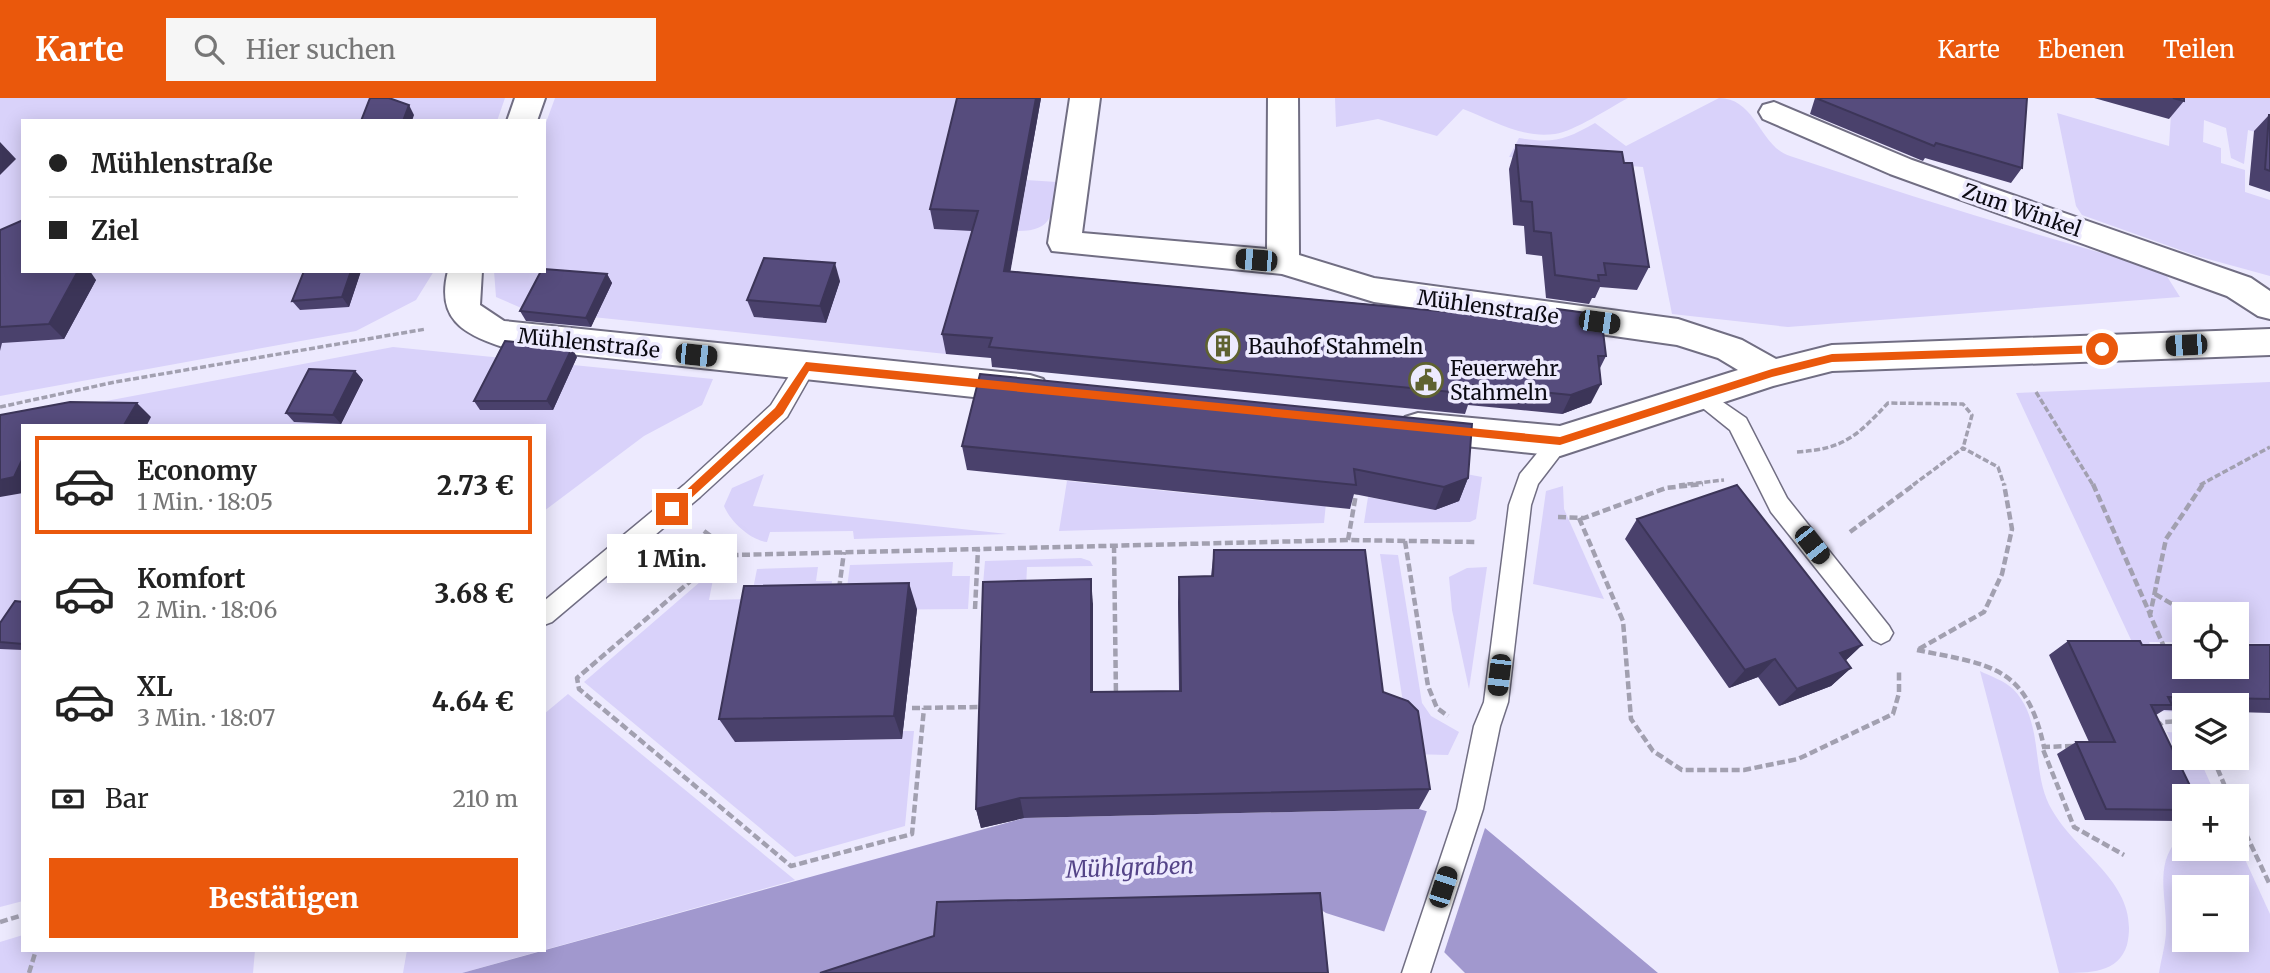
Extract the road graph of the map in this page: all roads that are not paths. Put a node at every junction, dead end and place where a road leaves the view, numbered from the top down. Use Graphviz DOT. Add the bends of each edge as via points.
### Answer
graph roads {
  1 [pos="530,98"];
  2 [pos="1085,98"];
  3 [pos="1283,98"];
  4 [pos="1774,112"];
  5 [pos="523,119"];
  6 [pos="1283,262"];
  7 [pos="465,273"];
  8 [pos="2270,307"];
  9 [pos="2270,342"];
  10 [pos="806,366"];
  11 [pos="1772,373"];
  12 [pos="1069,393"];
  13 [pos="1702,395"];
  14 [pos="1383,424"];
  15 [pos="1560,441"];
  16 [pos="672,509"];
  17 [pos="546,613"];
  18 [pos="1881,633"];
  19 [pos="1416,969"];
  1 -- 5 [label="street"];
  2 -- 6 [label="street, Mühlenstraße" via="1064,243"];
  3 -- 6 [label="street"];
  4 -- 8 [label="street, Zum Winkel" via="1901,167 2239,287"];
  6 -- 11 [label="street, Mühlenstraße" via="1374,290 1678,332 1730,349"];
  7 -- 10 [label="street, Mühlenstraße" via="460,294 464,309 485,329 503,334"];
  9 -- 11 [label="street" via="1832,358"];
  10 -- 12 [label="street, Mühlenstraße"];
  10 -- 16 [label="lane" via="779,411"];
  11 -- 13 [label="street"];
  13 -- 15 [label="street"];
  13 -- 18 [label="lane" via="1738,424 1780,505"];
  14 -- 15 [label="street"];
  15 -- 19 [label="lane" via="1525,486 1496,702 1470,809"];
  16 -- 17 [label="lane"];
}
